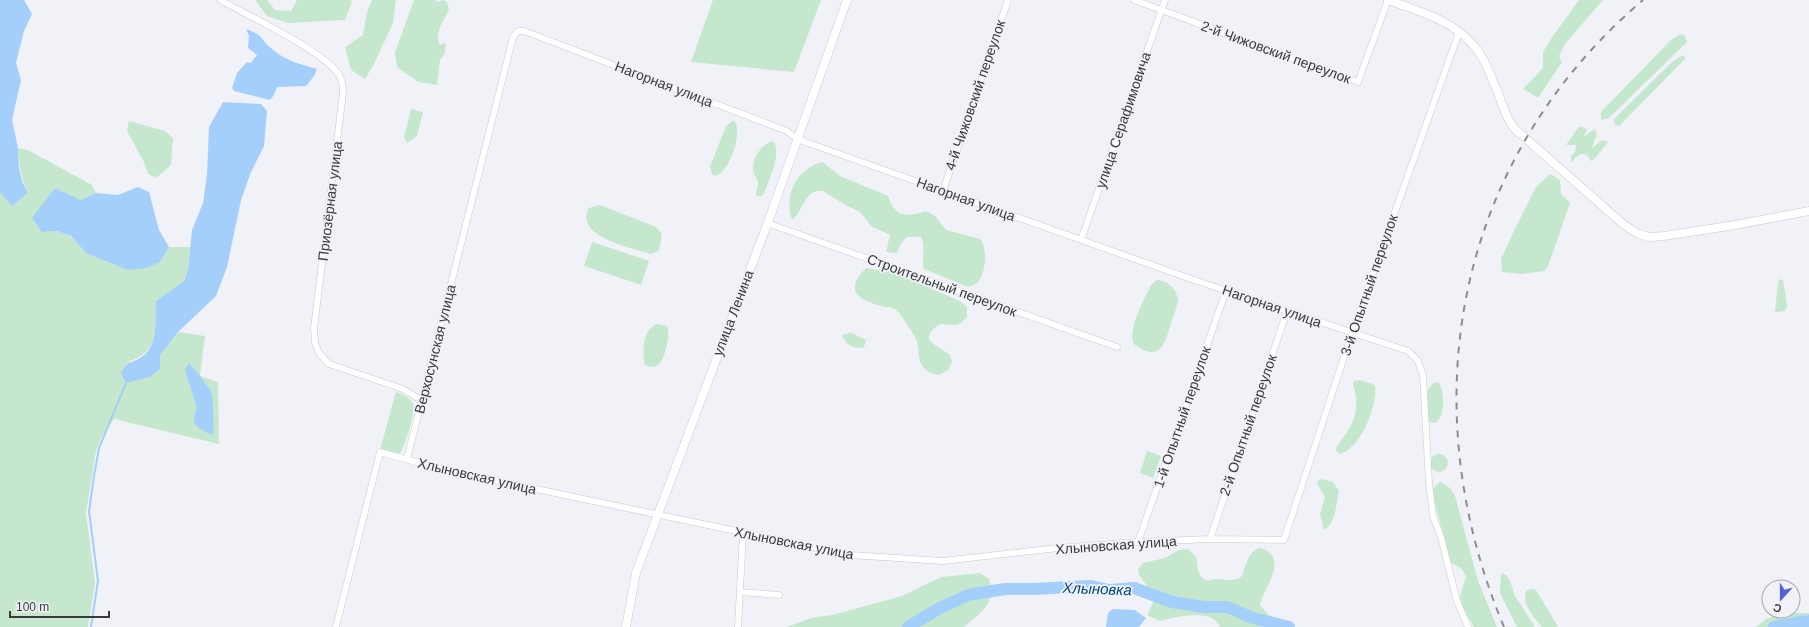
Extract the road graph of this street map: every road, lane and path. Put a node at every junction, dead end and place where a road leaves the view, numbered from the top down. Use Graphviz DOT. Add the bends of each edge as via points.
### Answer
graph roads {
  1 [pos="220,0"];
  2 [pos="848,0"];
  3 [pos="1008,0"];
  4 [pos="1134,0"];
  5 [pos="1165,0"];
  6 [pos="1388,0"];
  7 [pos="1162,10"];
  8 [pos="1459,32"];
  9 [pos="513,37"];
  10 [pos="797,139"];
  11 [pos="943,191"];
  12 [pos="1809,211"];
  13 [pos="767,223"];
  14 [pos="1082,240"];
  15 [pos="1226,291"];
  16 [pos="1287,311"];
  17 [pos="1352,333"];
  18 [pos="1117,347"];
  19 [pos="421,400"];
  20 [pos="407,459"];
  21 [pos="657,515"];
  22 [pos="743,532"];
  23 [pos="1210,539"];
  24 [pos="1284,540"];
  25 [pos="1138,542"];
  26 [pos="740,592"];
  27 [pos="780,595"];
  28 [pos="336,627"];
  29 [pos="626,627"];
  30 [pos="738,627"];
  31 [pos="1468,627"];
  1 -- 19 [label="street, Приозёрная улица" via="306,47 339,75 343,93 314,328 315,343 319,353 329,364 403,389"];
  2 -- 10 [label="main road, улица Ленина"];
  3 -- 11 [label="street, 4-й Чижовский переулок"];
  4 -- 7 [label="street, 2-й Чижовский переулок"];
  5 -- 7 [label="street, улица Серафимовича"];
  6 -- 7 [label="street, 2-й Чижовский переулок" via="1358,82"];
  6 -- 8 [label="main road" via="1445,22"];
  7 -- 14 [label="street, улица Серафимовича"];
  8 -- 12 [label="main road" via="1473,44 1482,57 1499,92 1504,115 1514,128 1623,224 1638,234 1650,237 1664,236"];
  8 -- 17 [label="street, 3-й Опытный переулок"];
  9 -- 10 [label="street, Нагорная улица" via="518,31 524,31 787,130"];
  9 -- 19 [label="street, Верхосунская улица"];
  10 -- 11 [label="street, Нагорная улица"];
  10 -- 13 [label="main road, улица Ленина"];
  11 -- 14 [label="street, Нагорная улица"];
  13 -- 18 [label="street, Строительный переулок"];
  13 -- 21 [label="main road, улица Ленина"];
  14 -- 15 [label="street, Нагорная улица"];
  15 -- 16 [label="street, Нагорная улица"];
  15 -- 25 [label="street, 1-й Опытный переулок"];
  16 -- 17 [label="street, Нагорная улица"];
  16 -- 23 [label="street, 2-й Опытный переулок"];
  17 -- 24 [label="street, 3-й Опытный переулок"];
  17 -- 31 [label="street, Нагорная улица" via="1408,351 1421,365 1433,516 1455,596"];
  19 -- 20 [label="street, Верхосунская улица"];
  20 -- 21 [label="street, Хлыновская улица" via="441,469"];
  20 -- 28 [label="street" via="380,452"];
  21 -- 22 [label="street, Хлыновская улица"];
  21 -- 29 [label="main road, улица Ленина" via="636,573"];
  22 -- 25 [label="street, Хлыновская улица" via="843,554 943,561"];
  22 -- 26 [label="street"];
  23 -- 24 [label="street, Хлыновская улица"];
  23 -- 25 [label="street, Хлыновская улица"];
  26 -- 27 [label="street"];
  26 -- 30 [label="street"];
}
